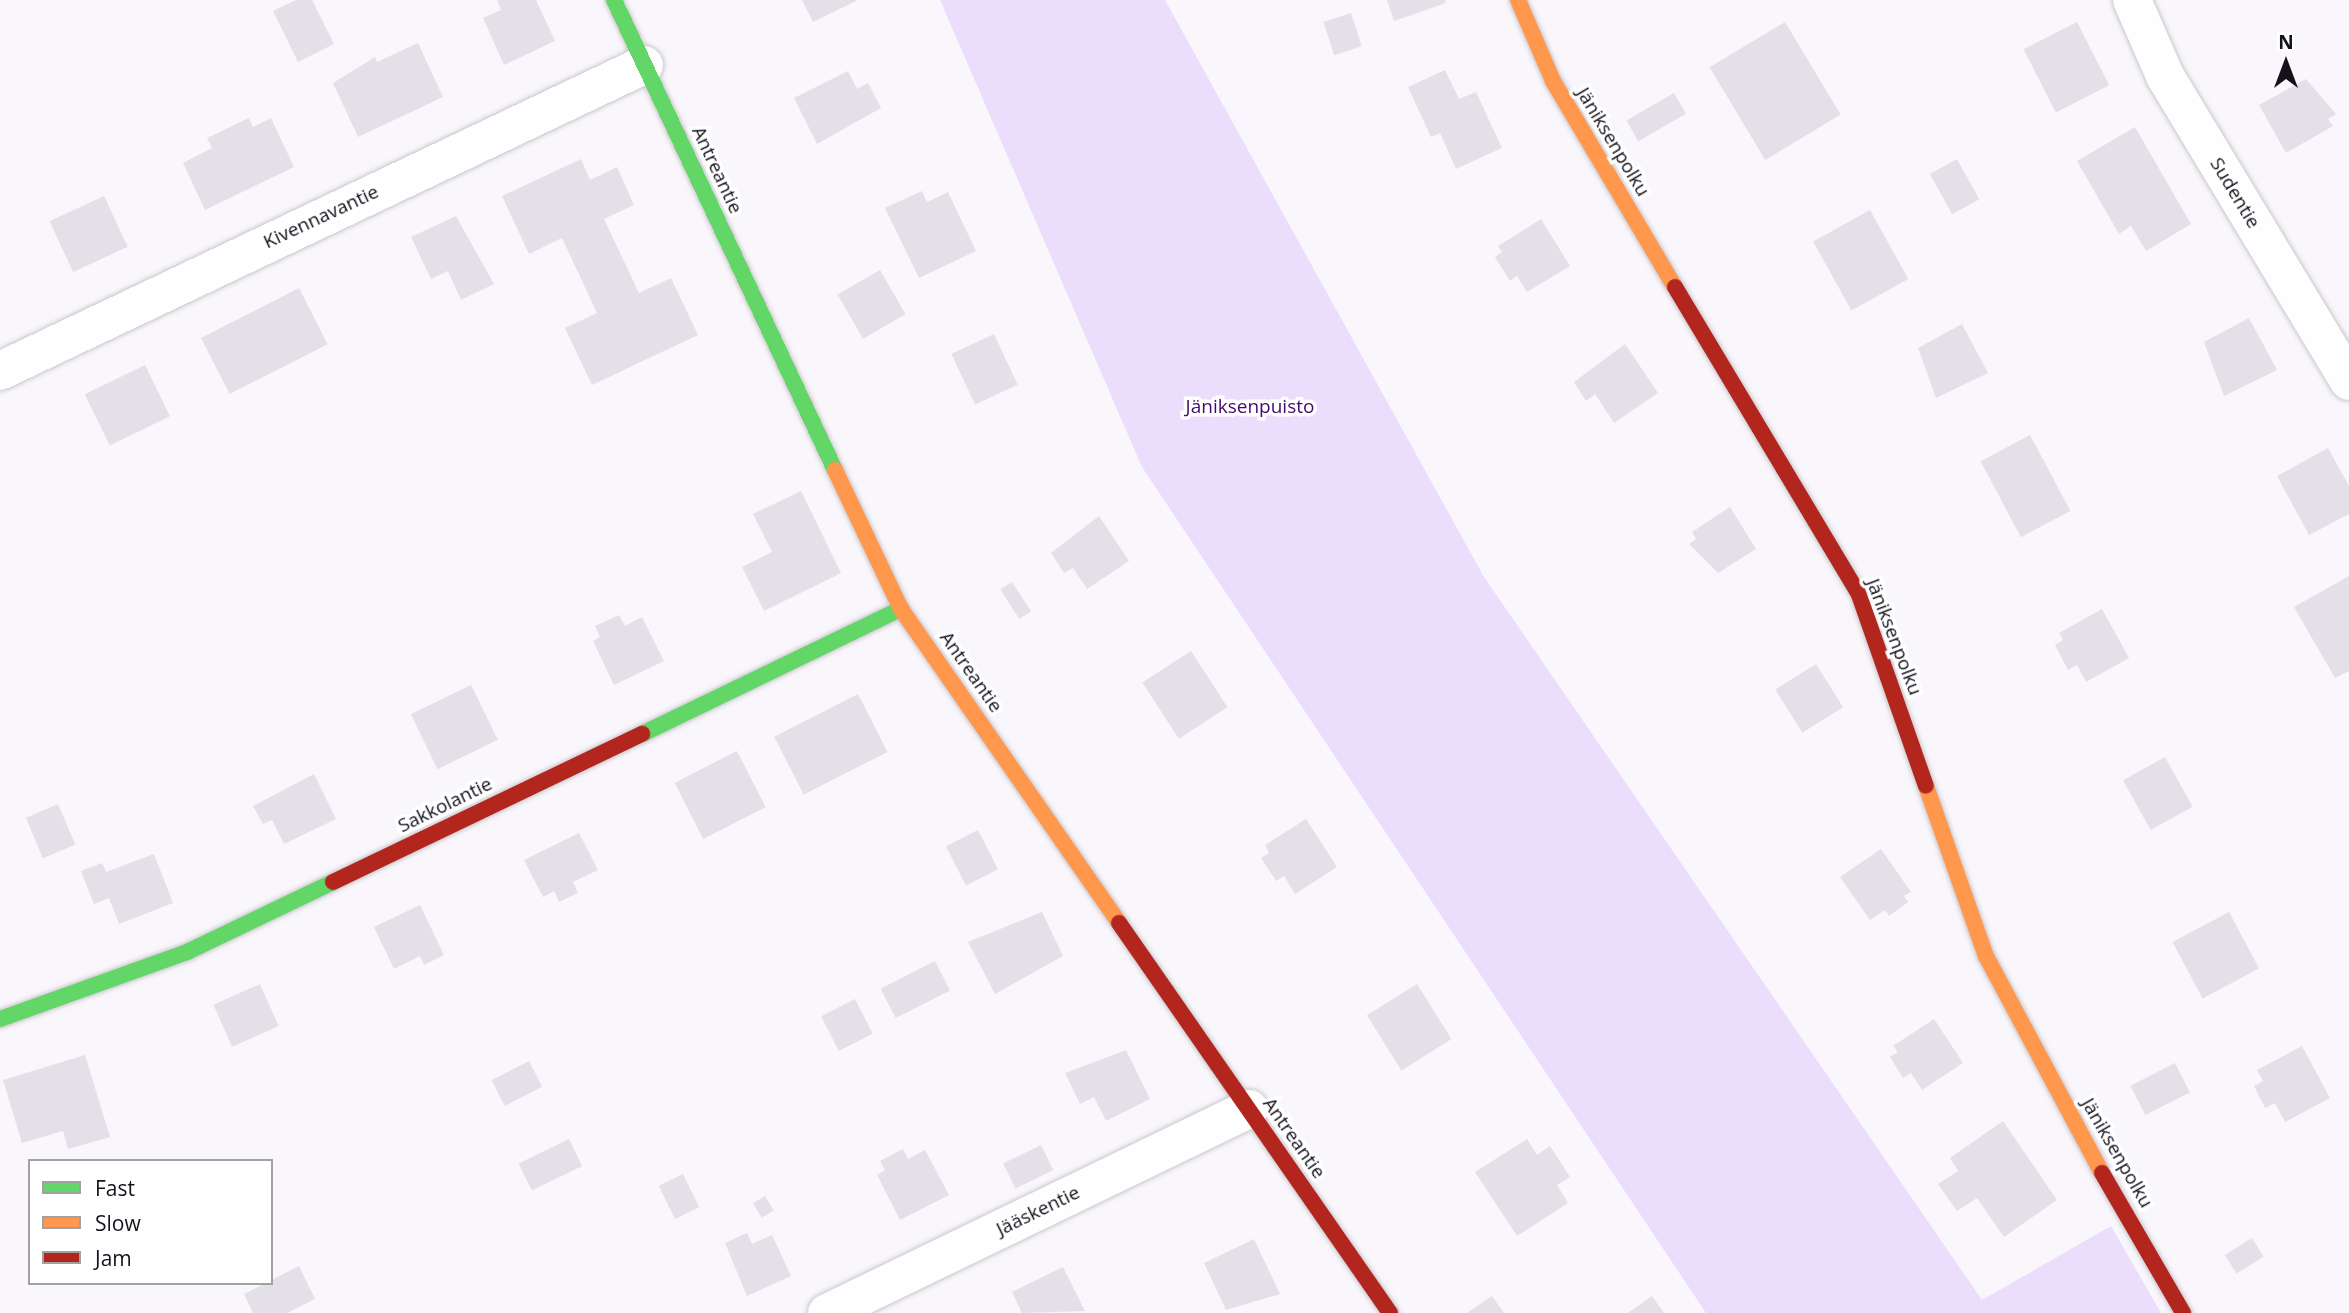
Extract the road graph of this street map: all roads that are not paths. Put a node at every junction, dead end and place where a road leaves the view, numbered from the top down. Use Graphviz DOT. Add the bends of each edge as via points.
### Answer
graph roads {
  1 [pos="614,0"];
  2 [pos="1518,0"];
  3 [pos="2132,0"];
  4 [pos="644,65"];
  5 [pos="0,371"];
  6 [pos="2349,381"];
  7 [pos="901,609"];
  8 [pos="0,1019"];
  9 [pos="1249,1109"];
  10 [pos="827,1313"];
  11 [pos="1390,1313"];
  12 [pos="2183,1313"];
  1 -- 4 [label="street, Antreantie"];
  2 -- 12 [label="street, Jäniksenpolku" via="1553,81 1859,595 1986,956 2033,1052"];
  3 -- 6 [label="street, Sudentie" via="2165,76"];
  4 -- 5 [label="street, Kivennavantie"];
  4 -- 7 [label="street, Antreantie"];
  7 -- 8 [label="street, Sakkolantie" via="187,952"];
  7 -- 9 [label="street, Antreantie"];
  9 -- 10 [label="street, Jääskentie"];
  9 -- 11 [label="street, Antreantie"];
}
